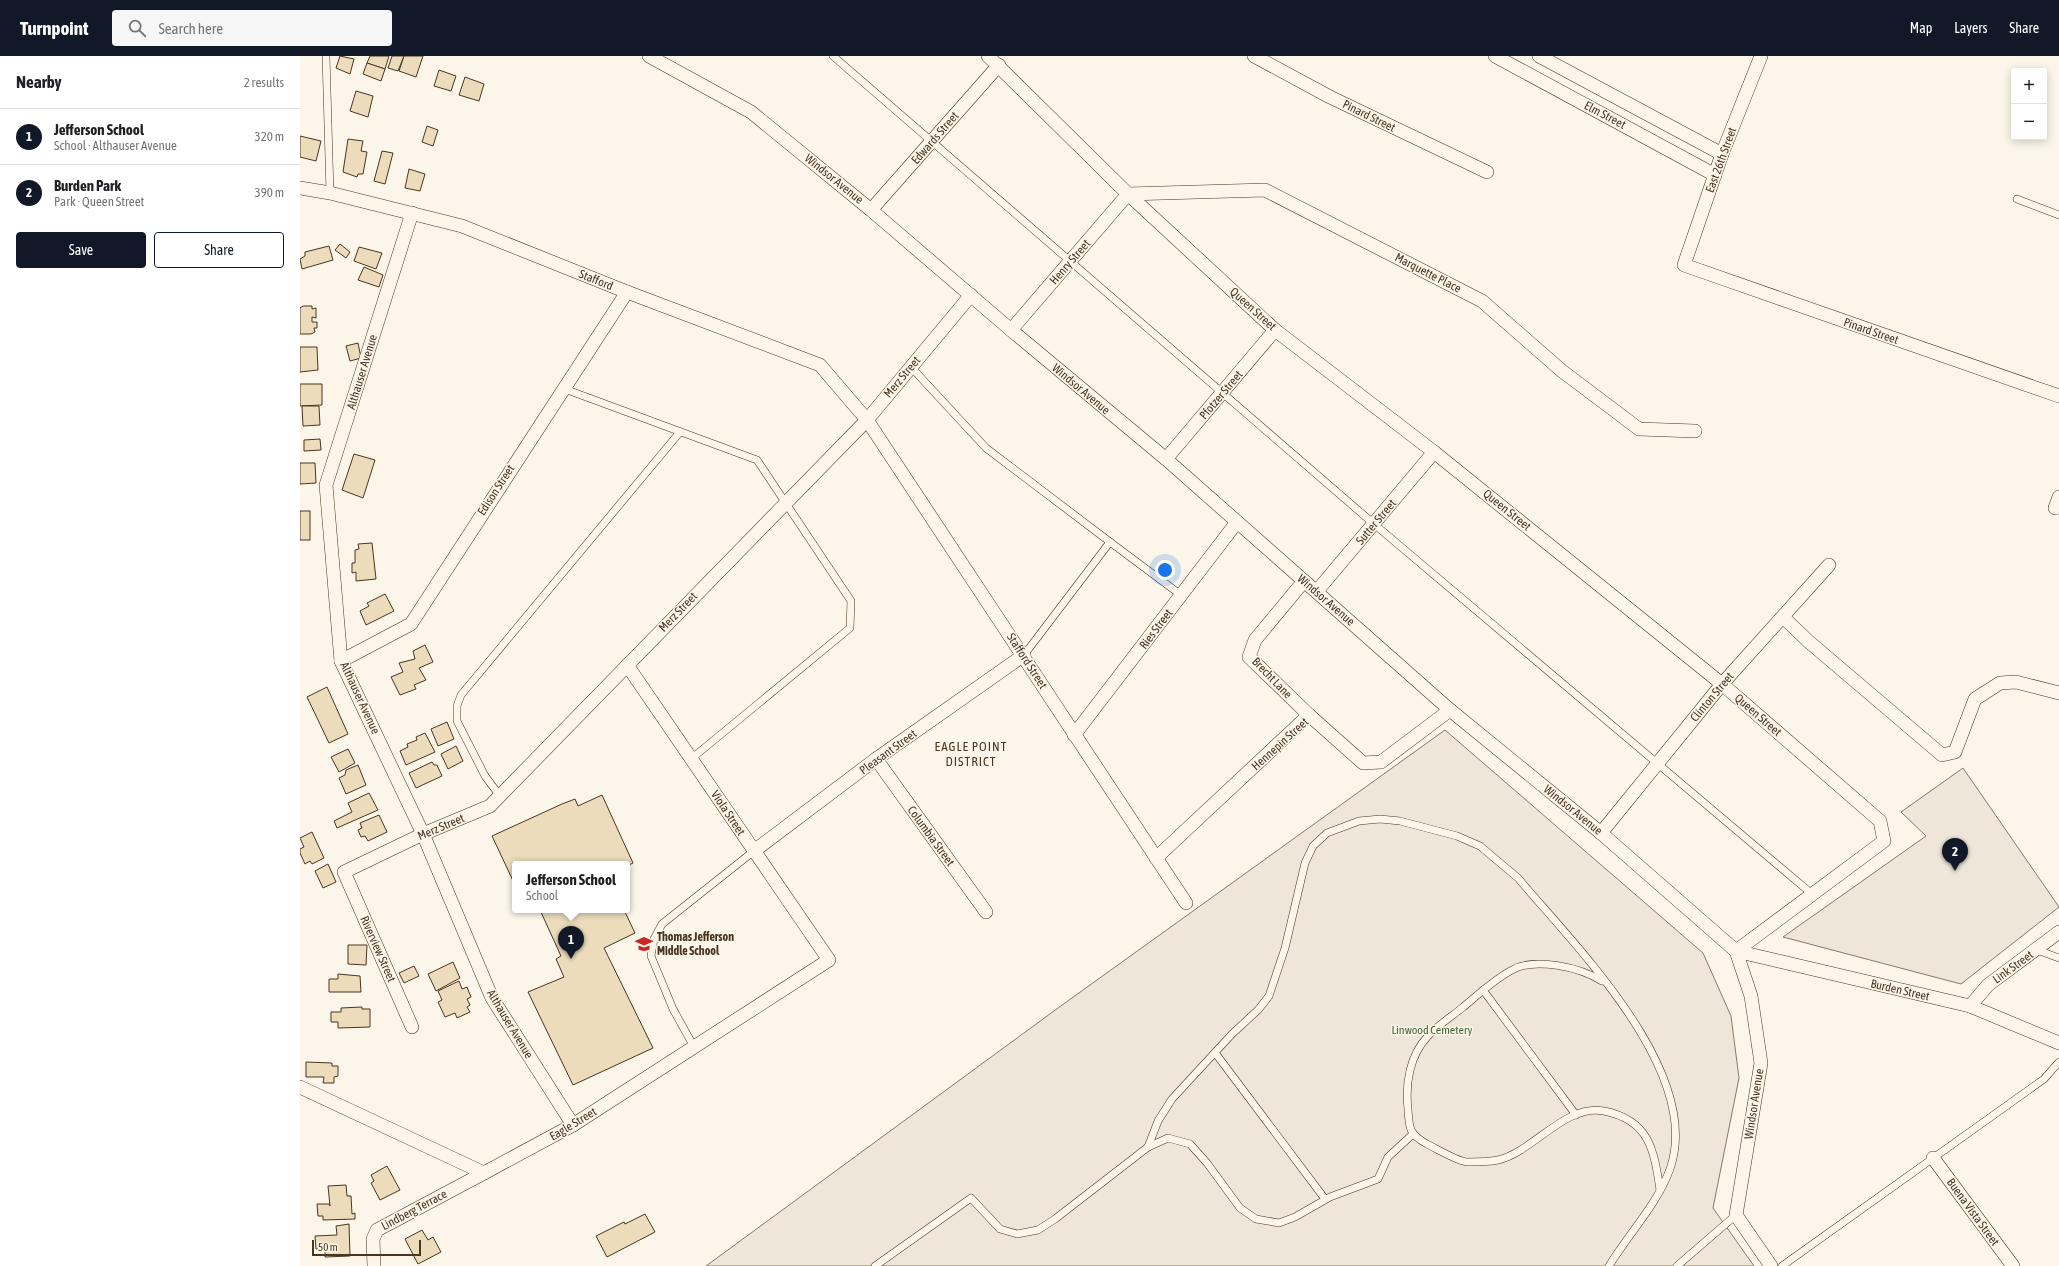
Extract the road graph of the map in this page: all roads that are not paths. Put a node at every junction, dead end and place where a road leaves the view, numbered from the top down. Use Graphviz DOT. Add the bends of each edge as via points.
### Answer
graph roads {
  1 [pos="326,56"];
  2 [pos="649,56"];
  3 [pos="833,56"];
  4 [pos="988,56"];
  5 [pos="1254,56"];
  6 [pos="1496,56"];
  7 [pos="1539,56"];
  8 [pos="1761,56"];
  9 [pos="999,66"];
  10 [pos="931,142"];
  11 [pos="1722,154"];
  12 [pos="1487,172"];
  13 [pos="1716,174"];
  14 [pos="300,188"];
  15 [pos="330,193"];
  16 [pos="1128,194"];
  17 [pos="2017,199"];
  18 [pos="871,210"];
  19 [pos="412,213"];
  20 [pos="2059,215"];
  21 [pos="1070,261"];
  22 [pos="1684,265"];
  23 [pos="626,292"];
  24 [pos="971,295"];
  25 [pos="1011,330"];
  26 [pos="1276,330"];
  27 [pos="910,367"];
  28 [pos="562,388"];
  29 [pos="1223,392"];
  30 [pos="2059,396"];
  31 [pos="866,420"];
  32 [pos="1695,431"];
  33 [pos="680,432"];
  34 [pos="1434,452"];
  35 [pos="1166,459"];
  36 [pos="786,502"];
  37 [pos="1237,522"];
  38 [pos="1374,524"];
  39 [pos="1110,542"];
  40 [pos="1829,565"];
  41 [pos="1304,581"];
  42 [pos="1317,591"];
  43 [pos="1181,595"];
  44 [pos="1783,617"];
  45 [pos="1024,655"];
  46 [pos="341,661"];
  47 [pos="627,665"];
  48 [pos="1722,684"];
  49 [pos="2059,693"];
  50 [pos="1450,710"];
  51 [pos="1309,715"];
  52 [pos="1074,735"];
  53 [pos="691,759"];
  54 [pos="876,759"];
  55 [pos="1657,764"];
  56 [pos="500,796"];
  57 [pos="1601,833"];
  58 [pos="423,834"];
  59 [pos="754,851"];
  60 [pos="1156,858"];
  61 [pos="344,872"];
  62 [pos="1812,894"];
  63 [pos="1186,903"];
  64 [pos="986,912"];
  65 [pos="2059,932"];
  66 [pos="2037,950"];
  67 [pos="1736,951"];
  68 [pos="2059,958"];
  69 [pos="829,960"];
  70 [pos="1605,983"];
  71 [pos="1483,990"];
  72 [pos="1970,1006"];
  73 [pos="412,1027"];
  74 [pos="2059,1043"];
  75 [pos="694,1047"];
  76 [pos="1216,1054"];
  77 [pos="2059,1062"];
  78 [pos="300,1087"];
  79 [pos="1576,1115"];
  80 [pos="573,1125"];
  81 [pos="1413,1134"];
  82 [pos="1148,1147"];
  83 [pos="1933,1158"];
  84 [pos="484,1172"];
  85 [pos="1660,1190"];
  86 [pos="1325,1199"];
  87 [pos="1736,1215"];
  88 [pos="374,1266"];
  89 [pos="875,1266"];
  90 [pos="1609,1266"];
  91 [pos="1677,1266"];
  92 [pos="1771,1266"];
  93 [pos="1782,1266"];
  94 [pos="2013,1266"];
  1 -- 15 [label="lane"];
  2 -- 18 [label="street, Windsor Avenue" via="751,112"];
  3 -- 10 [label="lane"];
  4 -- 9 [label="street, Queen Street"];
  5 -- 12 [label="street, Pinard Street" via="1330,97"];
  6 -- 13 [label="street, Elm Street"];
  7 -- 11 [label="street, Elm Street"];
  8 -- 11 [label="street, East 26th Street"];
  9 -- 10 [label="street, Edwards Street"];
  9 -- 16 [label="street, Queen Street"];
  10 -- 18 [label="street, Edwards Street"];
  10 -- 21 [label="lane"];
  11 -- 13 [label="street, East 26th Street"];
  13 -- 22 [label="street, East 26th Street"];
  14 -- 15 [label="street, Stafford"];
  15 -- 19 [label="street, Stafford"];
  16 -- 21 [label="street, Henry Street"];
  16 -- 26 [label="street, Queen Street"];
  16 -- 32 [label="street, Marquette Place" via="1265,190 1482,301 1562,370 1639,429"];
  17 -- 20 [label="lane"];
  18 -- 24 [label="street, Windsor Avenue"];
  19 -- 23 [label="street, Stafford" via="462,226"];
  19 -- 46 [label="street, Althauser Avenue" via="326,485"];
  21 -- 25 [label="street, Henry Street"];
  21 -- 29 [label="lane"];
  22 -- 30 [label="street, Pinard Street"];
  23 -- 28 [label="street, Edison Street"];
  23 -- 31 [label="street, Stafford" via="820,365"];
  24 -- 25 [label="street, Windsor Avenue"];
  24 -- 27 [label="street, Merz Street"];
  25 -- 35 [label="street, Windsor Avenue"];
  26 -- 29 [label="street, Pfotzer Street"];
  26 -- 34 [label="street, Queen Street"];
  27 -- 31 [label="street, Merz Street"];
  27 -- 39 [label="lane" via="986,448"];
  28 -- 33 [label="lane"];
  28 -- 46 [label="street, Edison Street" via="411,624"];
  29 -- 35 [label="street, Pfotzer Street"];
  29 -- 38 [label="lane"];
  31 -- 36 [label="street, Merz Street"];
  31 -- 45 [label="street, Stafford Street"];
  33 -- 36 [label="lane" via="757,460"];
  33 -- 56 [label="lane" via="461,694 457,720 485,776"];
  34 -- 38 [label="street, Sutter Street"];
  34 -- 48 [label="street, Queen Street"];
  35 -- 37 [label="street, Windsor Avenue"];
  36 -- 47 [label="street, Merz Street"];
  36 -- 53 [label="lane" via="851,601 850,628"];
  37 -- 41 [label="street, Windsor Avenue"];
  37 -- 43 [label="street, Ries Street"];
  38 -- 42 [label="street, Sutter Street"];
  38 -- 55 [label="lane"];
  39 -- 43 [label="lane"];
  39 -- 45 [label="lane"];
  40 -- 44 [label="street, Clinton Street"];
  41 -- 42 [label="street, Windsor Avenue"];
  41 -- 51 [label="street, Brecht Lane" via="1255,640 1249,657"];
  42 -- 50 [label="street, Windsor Avenue"];
  43 -- 52 [label="street, Ries Street"];
  44 -- 48 [label="street, Clinton Street"];
  44 -- 49 [label="street" via="1942,754 1955,752 1976,699 2000,683 2016,682"];
  45 -- 52 [label="street, Stafford Street"];
  45 -- 54 [label="street, Pleasant Street"];
  46 -- 58 [label="street, Althauser Avenue"];
  47 -- 53 [label="street, Viola Street"];
  47 -- 56 [label="street, Merz Street"];
  48 -- 55 [label="street, Clinton Street"];
  48 -- 62 [label="street, Queen Street" via="1880,821 1884,840"];
  50 -- 51 [label="street, Hennepin Street" via="1381,762 1363,764"];
  50 -- 57 [label="street, Windsor Avenue"];
  51 -- 60 [label="street, Hennepin Street"];
  52 -- 60 [label="street, Stafford Street"];
  53 -- 59 [label="street, Viola Street"];
  54 -- 59 [label="street, Pleasant Street"];
  54 -- 64 [label="street, Columbia Street"];
  55 -- 57 [label="street, Clinton Street"];
  55 -- 62 [label="lane"];
  56 -- 58 [label="street, Merz Street" via="490,806"];
  57 -- 67 [label="street, Windsor Avenue"];
  58 -- 61 [label="street, Merz Street"];
  58 -- 80 [label="street, Althauser Avenue" via="492,998"];
  59 -- 69 [label="street, Viola Street"];
  59 -- 75 [label="lane" via="662,924 654,939 651,956 673,1009"];
  60 -- 63 [label="street, Stafford Street"];
  61 -- 73 [label="street, Riverview Street"];
  62 -- 67 [label="street, Queen Street"];
  65 -- 66 [label="street, Link Street"];
  66 -- 68 [label="lane"];
  66 -- 72 [label="street, Link Street" via="1988,985"];
  67 -- 72 [label="street, Burden Street"];
  67 -- 87 [label="street, Windsor Avenue" via="1751,996 1761,1063"];
  69 -- 75 [label="street, Eagle Street"];
  70 -- 71 [label="lane" via="1579,970 1534,964 1520,966 1502,975"];
  70 -- 76 [label="lane" via="1518,878 1480,846 1457,836 1400,821 1359,821 1327,833 1313,846 1305,863 1285,948 1269,996"];
  70 -- 85 [label="lane" via="1627,1010 1660,1067 1672,1110 1675,1138 1670,1167"];
  71 -- 79 [label="lane"];
  71 -- 81 [label="lane" via="1427,1036 1413,1059 1407,1079 1410,1129"];
  72 -- 74 [label="street, Burden Street"];
  75 -- 80 [label="street, Eagle Street"];
  76 -- 82 [label="lane" via="1172,1099 1158,1121"];
  76 -- 86 [label="lane"];
  77 -- 83 [label="lane" via="2044,1079"];
  78 -- 84 [label="street"];
  79 -- 81 [label="lane" via="1518,1151 1498,1160 1465,1162 1415,1138"];
  79 -- 85 [label="lane" via="1586,1111 1602,1110 1629,1118 1643,1132 1652,1150"];
  80 -- 84 [label="street, Eagle Street"];
  81 -- 86 [label="lane" via="1388,1157 1378,1179"];
  82 -- 86 [label="lane" via="1168,1138 1190,1144 1240,1208 1256,1219 1279,1222 1295,1217"];
  82 -- 89 [label="lane" via="1038,1230 1017,1234 1000,1229 971,1198"];
  83 -- 93 [label="lane"];
  83 -- 94 [label="street, Buena Vista Street"];
  84 -- 88 [label="street, Lindberg Terrace" via="377,1230 372,1239"];
  85 -- 90 [label="lane"];
  87 -- 91 [label="lane"];
  87 -- 92 [label="street"];
}
